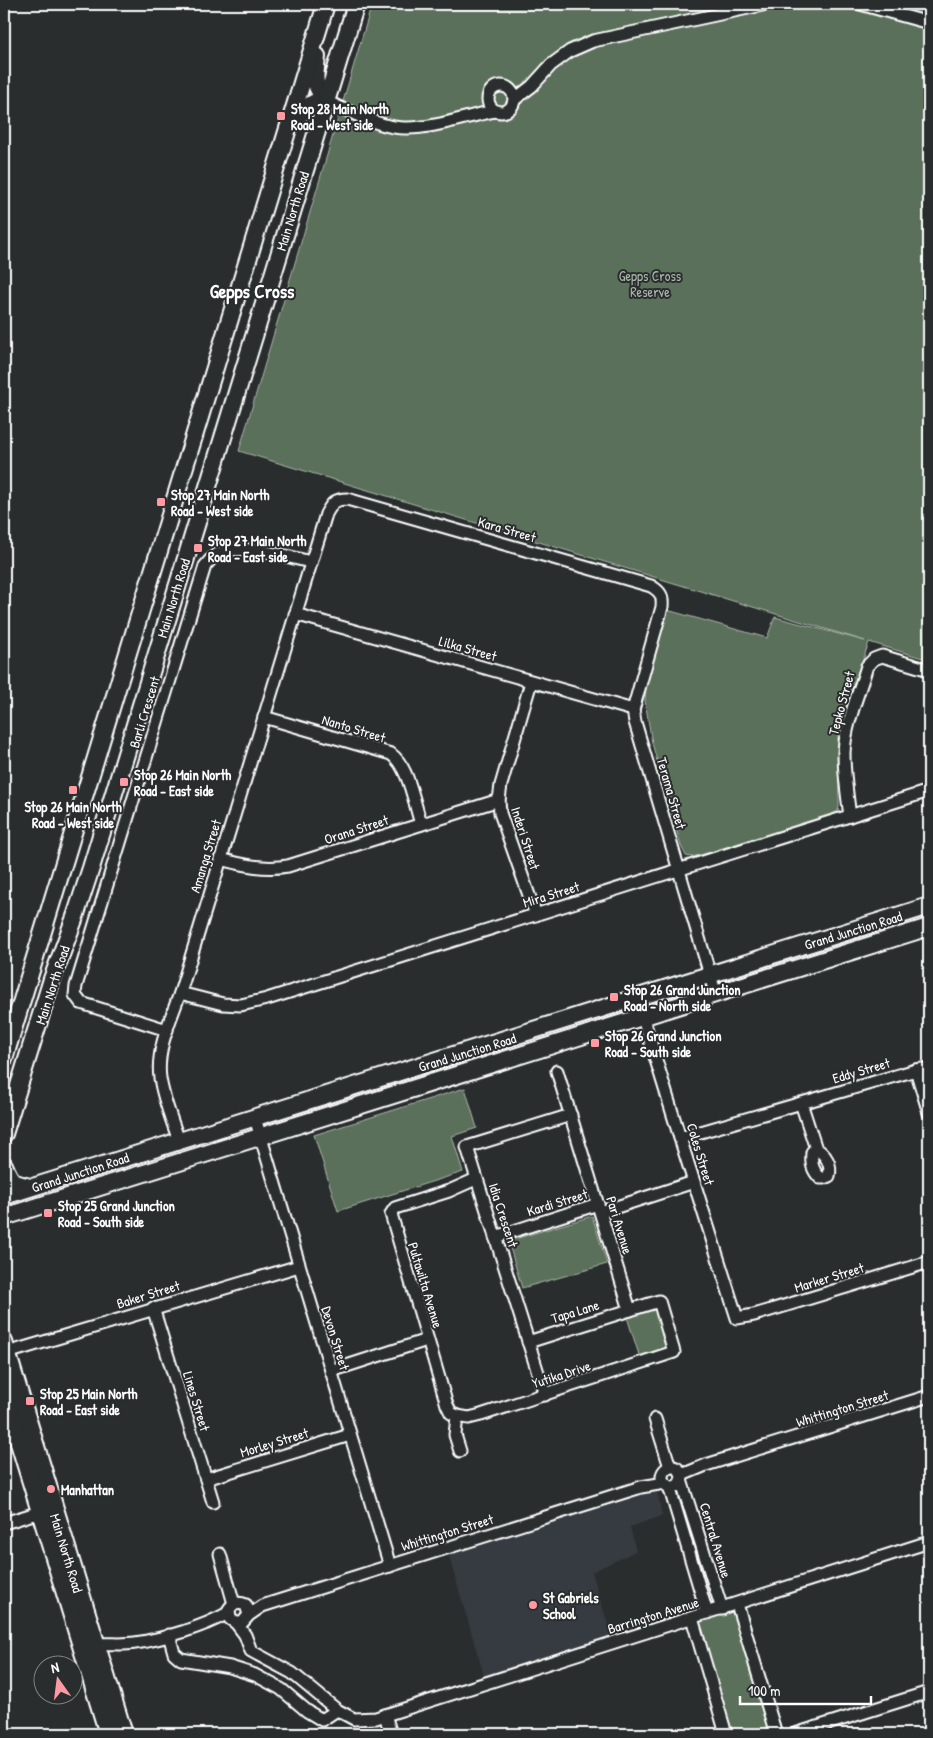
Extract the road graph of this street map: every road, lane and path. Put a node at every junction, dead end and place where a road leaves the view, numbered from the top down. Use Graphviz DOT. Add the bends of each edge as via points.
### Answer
graph roads {
  1 [pos="326,4"];
  2 [pos="356,4"];
  3 [pos="767,4"];
  4 [pos="860,4"];
  5 [pos="929,23"];
  6 [pos="315,43"];
  7 [pos="512,95"];
  8 [pos="487,99"];
  9 [pos="326,100"];
  10 [pos="496,111"];
  11 [pos="472,115"];
  12 [pos="290,123"];
  13 [pos="337,499"];
  14 [pos="311,562"];
  15 [pos="663,599"];
  16 [pos="295,614"];
  17 [pos="929,670"];
  18 [pos="531,682"];
  19 [pos="633,710"];
  20 [pos="264,717"];
  21 [pos="929,791"];
  22 [pos="499,800"];
  23 [pos="850,816"];
  24 [pos="421,824"];
  25 [pos="220,859"];
  26 [pos="679,870"];
  27 [pos="929,906"];
  28 [pos="536,915"];
  29 [pos="929,927"];
  30 [pos="31,972"];
  31 [pos="710,975"];
  32 [pos="52,978"];
  33 [pos="180,993"];
  34 [pos="716,995"];
  35 [pos="637,998"];
  36 [pos="644,1018"];
  37 [pos="167,1030"];
  38 [pos="4,1059"];
  39 [pos="929,1068"];
  40 [pos="916,1070"];
  41 [pos="557,1071"];
  42 [pos="801,1103"];
  43 [pos="929,1113"];
  44 [pos="570,1115"];
  45 [pos="255,1118"];
  46 [pos="4,1134"];
  47 [pos="260,1138"];
  48 [pos="680,1138"];
  49 [pos="179,1141"];
  50 [pos="816,1149"];
  51 [pos="200,1156"];
  52 [pos="4,1164"];
  53 [pos="172,1165"];
  54 [pos="476,1179"];
  55 [pos="694,1182"];
  56 [pos="32,1187"];
  57 [pos="4,1196"];
  58 [pos="599,1208"];
  59 [pos="4,1217"];
  60 [pos="495,1237"];
  61 [pos="929,1262"];
  62 [pos="299,1266"];
  63 [pos="153,1308"];
  64 [pos="630,1310"];
  65 [pos="737,1318"];
  66 [pos="427,1340"];
  67 [pos="528,1342"];
  68 [pos="5,1347"];
  69 [pos="331,1371"];
  70 [pos="4,1394"];
  71 [pos="544,1395"];
  72 [pos="929,1396"];
  73 [pos="457,1416"];
  74 [pos="656,1419"];
  75 [pos="350,1435"];
  76 [pos="460,1450"];
  77 [pos="672,1476"];
  78 [pos="206,1479"];
  79 [pos="214,1502"];
  80 [pos="47,1509"];
  81 [pos="4,1523"];
  82 [pos="929,1542"];
  83 [pos="220,1554"];
  84 [pos="390,1566"];
  85 [pos="737,1604"];
  86 [pos="722,1609"];
  87 [pos="238,1614"];
  88 [pos="707,1614"];
  89 [pos="692,1618"];
  90 [pos="169,1635"];
  91 [pos="88,1647"];
  92 [pos="929,1692"];
  93 [pos="337,1710"];
  94 [pos="385,1715"];
  95 [pos="108,1734"];
  96 [pos="124,1734"];
  97 [pos="391,1734"];
  98 [pos="726,1734"];
  99 [pos="776,1734"];
  100 [pos="795,1734"];
  1 -- 6 [label="highway, Main North Road"];
  2 -- 9 [label="highway, Main North Road"];
  3 -- 7 [label="street" via="594,42 570,51 551,65 532,86"];
  4 -- 5 [label="street"];
  6 -- 9 [label="highway" via="316,85"];
  6 -- 12 [label="highway, Main North Road"];
  7 -- 8 [label="street" via="504,86 496,86"];
  7 -- 10 [label="street" via="512,106 507,111"];
  8 -- 10 [label="street"];
  8 -- 11 [label="street"];
  9 -- 11 [label="street" via="386,126 403,128 419,128"];
  9 -- 12 [label="highway" via="312,103"];
  9 -- 32 [label="highway, Main North Road" via="91,868"];
  10 -- 11 [label="street"];
  12 -- 30 [label="highway, Main North Road"];
  13 -- 14 [label="street, Amanga Street" via="326,514"];
  13 -- 15 [label="street, Kara Street" via="347,499 651,586 660,591"];
  14 -- 16 [label="street, Amanga Street"];
  14 -- 37 [label="street, Barli Crescent" via="235,549 217,554 205,566 75,995 80,1003"];
  15 -- 19 [label="street, Terama Street"];
  16 -- 18 [label="street, Lilka Street"];
  16 -- 20 [label="street, Amanga Street"];
  17 -- 23 [label="street, Tepko Street" via="882,656 867,666 844,752"];
  18 -- 19 [label="street, Lilka Street"];
  18 -- 22 [label="street, Inderi Street"];
  19 -- 26 [label="street, Terama Street"];
  20 -- 24 [label="street, Nanto Street" via="391,754 399,760 405,773"];
  20 -- 25 [label="street, Amanga Street"];
  21 -- 23 [label="street, Mira Street"];
  22 -- 24 [label="street, Orana Street"];
  22 -- 28 [label="street, Inderi Street" via="500,813"];
  23 -- 26 [label="street, Mira Street"];
  24 -- 25 [label="street, Orana Street" via="288,866 254,867"];
  25 -- 33 [label="street, Amanga Street"];
  26 -- 28 [label="street, Mira Street"];
  26 -- 31 [label="street, Terama Street"];
  27 -- 31 [label="highway, Grand Junction Road"];
  28 -- 33 [label="street, Mira Street" via="241,1005"];
  29 -- 34 [label="highway, Grand Junction Road"];
  30 -- 32 [label="highway"];
  30 -- 38 [label="highway, Main North Road"];
  31 -- 34 [label="street, Terama Street"];
  31 -- 35 [label="highway, Grand Junction Road"];
  32 -- 46 [label="highway, Main North Road"];
  33 -- 37 [label="street, Amanga Street"];
  34 -- 36 [label="highway, Grand Junction Road"];
  35 -- 36 [label="street, Coles Street"];
  35 -- 45 [label="highway, Grand Junction Road"];
  36 -- 47 [label="highway, Grand Junction Road"];
  36 -- 48 [label="street, Coles Street"];
  37 -- 49 [label="street, Amanga Street" via="160,1057 160,1078"];
  39 -- 40 [label="street, Eddy Street"];
  40 -- 42 [label="street, Eddy Street"];
  40 -- 43 [label="street"];
  41 -- 44 [label="street, Pari Avenue"];
  42 -- 48 [label="street, Eddy Street"];
  42 -- 50 [label="street"];
  44 -- 54 [label="street, Idia Crescent" via="467,1147"];
  44 -- 58 [label="street, Pari Avenue"];
  45 -- 47 [label="street, Devon Street"];
  45 -- 49 [label="highway, Grand Junction Road"];
  47 -- 51 [label="highway, Grand Junction Road"];
  47 -- 62 [label="street, Devon Street"];
  48 -- 55 [label="street, Coles Street"];
  49 -- 51 [label="highway"];
  49 -- 53 [label="highway"];
  49 -- 56 [label="highway, Grand Junction Road"];
  51 -- 53 [label="highway, Grand Junction Road"];
  52 -- 56 [label="highway" via="12,1181"];
  53 -- 59 [label="highway, Grand Junction Road"];
  54 -- 60 [label="street, Idia Crescent"];
  54 -- 66 [label="street, Pultawilta Avenue" via="395,1208 390,1214"];
  55 -- 58 [label="street, Kardi Street"];
  55 -- 65 [label="street, Coles Street"];
  56 -- 57 [label="highway, Grand Junction Road"];
  58 -- 60 [label="street, Kardi Street"];
  58 -- 64 [label="street, Pari Avenue"];
  60 -- 67 [label="street, Idia Crescent"];
  61 -- 65 [label="street, Marker Street"];
  62 -- 63 [label="street, Baker Street"];
  62 -- 69 [label="street, Devon Street"];
  63 -- 68 [label="street, Baker Street"];
  63 -- 78 [label="street, Lines Street"];
  64 -- 67 [label="street, Tapa Lane"];
  64 -- 71 [label="street, Yutika Drive" via="659,1301 674,1352"];
  66 -- 69 [label="street"];
  66 -- 73 [label="street, Pultawilta Avenue" via="449,1410"];
  67 -- 71 [label="street, Idia Crescent"];
  68 -- 80 [label="highway, Main North Road"];
  69 -- 75 [label="street, Devon Street"];
  70 -- 80 [label="highway, Main North Road"];
  71 -- 73 [label="street, Yutika Drive" via="469,1418"];
  72 -- 77 [label="street, Whittington Street"];
  73 -- 76 [label="street" via="455,1435"];
  74 -- 77 [label="street, Central Avenue"];
  75 -- 78 [label="street, Morley Street"];
  75 -- 84 [label="street, Devon Street"];
  77 -- 84 [label="street, Whittington Street"];
  77 -- 86 [label="street, Central Avenue"];
  77 -- 88 [label="street, Central Avenue"];
  78 -- 79 [label="street, Lines Street"];
  80 -- 81 [label="street"];
  80 -- 91 [label="highway, Main North Road"];
  82 -- 85 [label="street, Barrington Avenue"];
  83 -- 87 [label="street"];
  84 -- 87 [label="street, Whittington Street"];
  85 -- 86 [label="street, Barrington Avenue"];
  85 -- 99 [label="street"];
  86 -- 88 [label="street, Barrington Avenue"];
  87 -- 90 [label="street"];
  87 -- 93 [label="street, Barrington Avenue" via="251,1651 292,1673"];
  88 -- 89 [label="street, Barrington Avenue"];
  89 -- 94 [label="street, Barrington Avenue"];
  89 -- 98 [label="street"];
  90 -- 91 [label="street" via="134,1643"];
  90 -- 93 [label="street" via="174,1653 181,1659 230,1667 255,1675 282,1689 322,1720"];
  91 -- 95 [label="highway, Main North Road"];
  91 -- 96 [label="highway, Main North Road"];
  92 -- 100 [label="street"];
  93 -- 94 [label="street, Barrington Avenue" via="354,1719"];
  94 -- 97 [label="street"];
}
